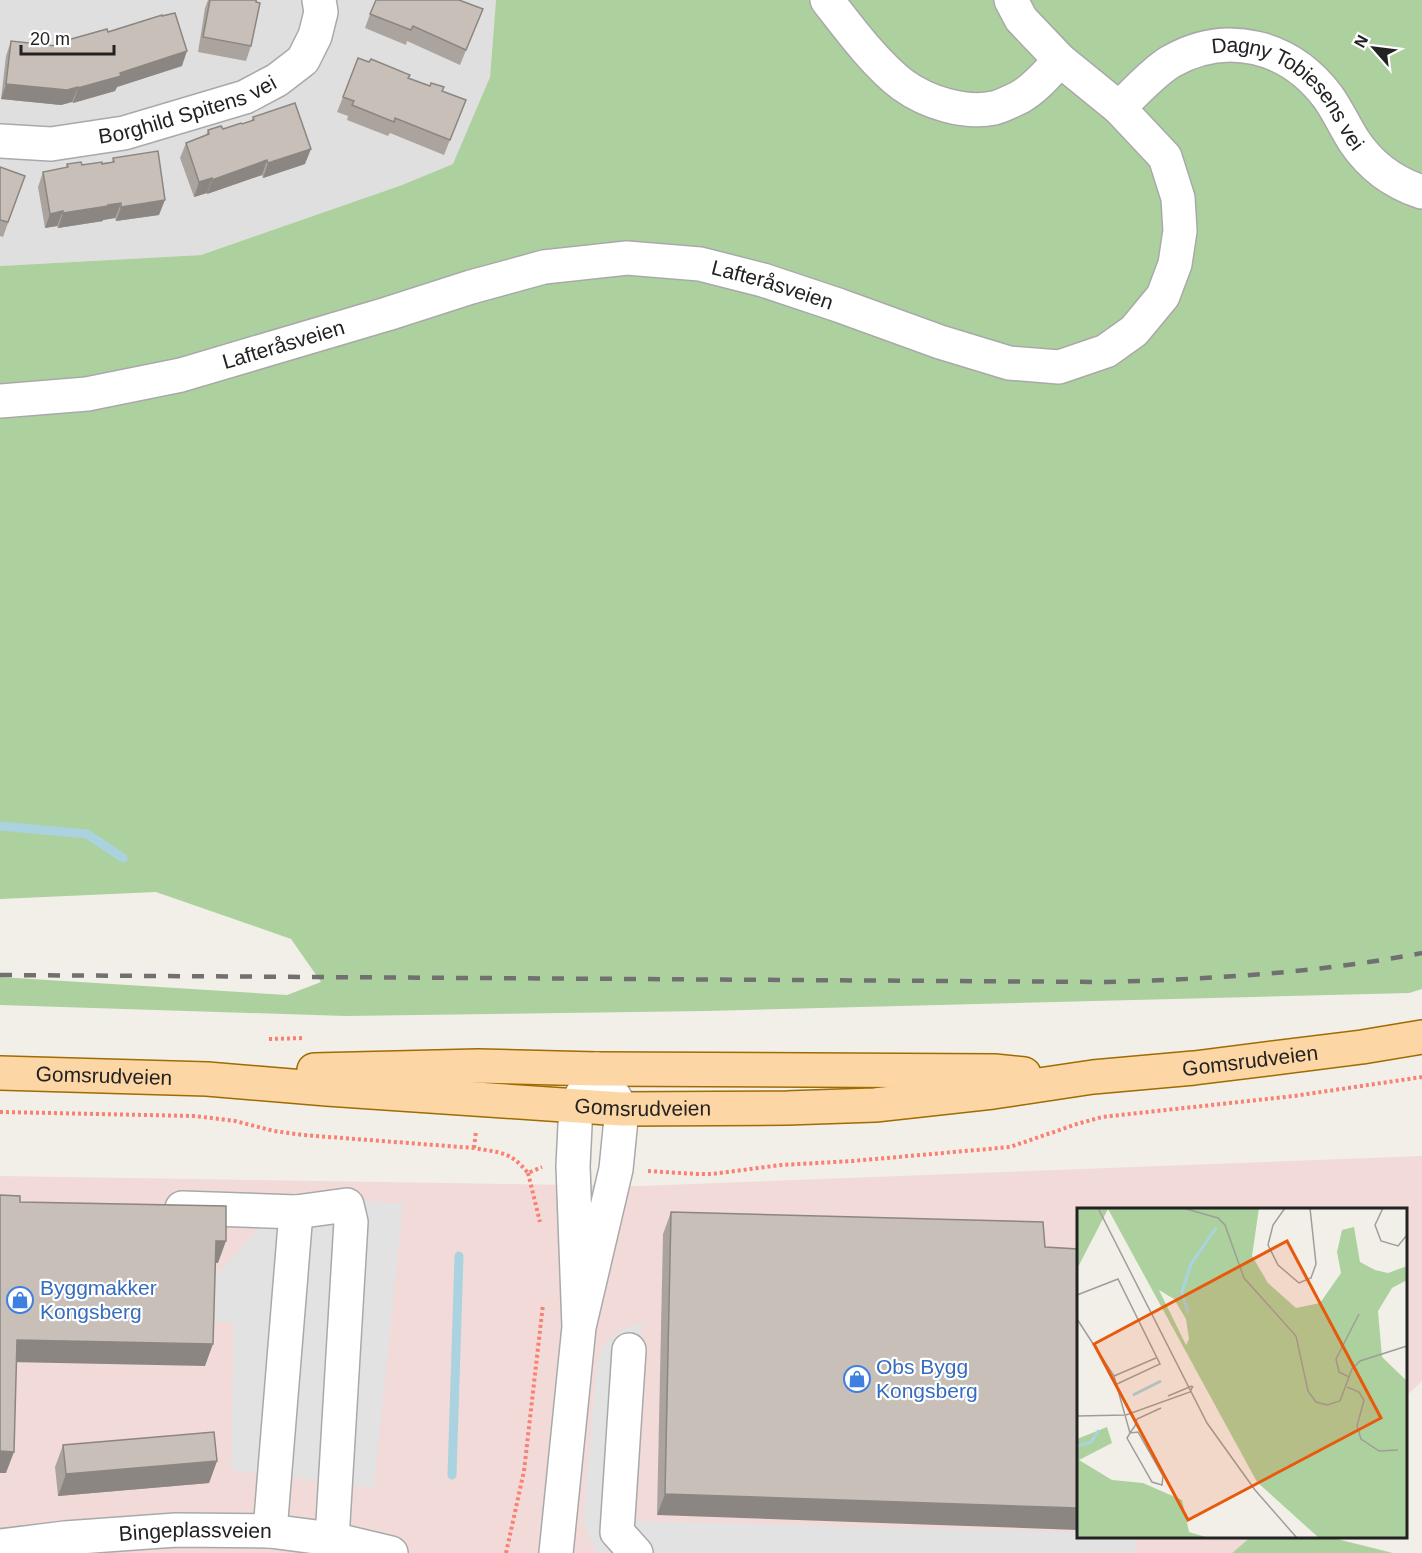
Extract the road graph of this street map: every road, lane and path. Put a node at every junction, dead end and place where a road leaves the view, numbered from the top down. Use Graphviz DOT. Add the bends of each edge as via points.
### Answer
graph roads {
  1 [pos="319,0"];
  2 [pos="827,0"];
  3 [pos="1011,0"];
  4 [pos="1060,60"];
  5 [pos="1119,108"];
  6 [pos="0,141"];
  7 [pos="1422,192"];
  8 [pos="0,401"];
  9 [pos="1422,1037"];
  10 [pos="597,1069"];
  11 [pos="0,1073"];
  12 [pos="1422,1077"];
  13 [pos="207,1079"];
  14 [pos="1077,1079"];
  15 [pos="576,1105"];
  16 [pos="622,1109"];
  17 [pos="0,1112"];
  18 [pos="551,1163"];
  19 [pos="641,1171"];
  20 [pos="528,1173"];
  21 [pos="154,1207"];
  22 [pos="296,1212"];
  23 [pos="540,1230"];
  24 [pos="543,1296"];
  25 [pos="579,1327"];
  26 [pos="629,1350"];
  27 [pos="270,1531"];
  28 [pos="332,1539"];
  29 [pos="0,1546"];
  30 [pos="391,1553"];
  31 [pos="506,1553"];
  32 [pos="556,1553"];
  33 [pos="636,1553"];
  1 -- 6 [label="street, Borghild Spitens vei" via="321,12 315,36 303,60 278,80 245,97 124,133 51,144"];
  2 -- 4 [label="street" via="903,85 949,106 995,108 1040,82"];
  3 -- 4 [label="street, Lafteråsveien" via="1021,19"];
  4 -- 5 [label="street, Lafteråsveien"];
  5 -- 7 [label="street, Dagny Tobiesens vei" via="1158,71 1186,54 1218,46 1257,48 1299,66 1330,99 1353,140 1375,165 1391,178"];
  5 -- 8 [label="street, Lafteråsveien" via="1165,158 1178,198 1180,231 1175,264 1163,296 1134,331 1106,351 1059,367 1009,363 763,280 700,264 627,258 544,267 471,286 181,375 87,394"];
  9 -- 14 [label="main road, Gomsrudveien" via="1194,1068"];
  10 -- 13 [label="main road, Gomsrudveien" via="329,1069"];
  10 -- 14 [label="main road, Gomsrudveien" via="994,1071"];
  10 -- 15 [label="street"];
  10 -- 16 [label="street"];
  11 -- 13 [label="main road, Gomsrudveien"];
  12 -- 19 [label="path" via="1102,1117 1010,1147 712,1174"];
  13 -- 15 [label="main road, Gomsrudveien"];
  14 -- 16 [label="main road, Gomsrudveien" via="875,1105"];
  15 -- 16 [label="main road, Gomsrudveien"];
  15 -- 25 [label="street" via="573,1166"];
  16 -- 25 [label="street" via="616,1168"];
  17 -- 20 [label="path" via="195,1116 303,1135 474,1148 511,1156"];
  18 -- 20 [label="path"];
  20 -- 23 [label="path"];
  21 -- 22 [label="street"];
  22 -- 27 [label="street"];
  22 -- 28 [label="street" via="347,1205 351,1221"];
  24 -- 31 [label="path" via="524,1471"];
  25 -- 32 [label="street"];
  26 -- 33 [label="street" via="617,1532"];
  27 -- 28 [label="street, Bingeplassveien"];
  27 -- 29 [label="street, Bingeplassveien" via="176,1530"];
  28 -- 30 [label="street, Bingeplassveien"];
}
